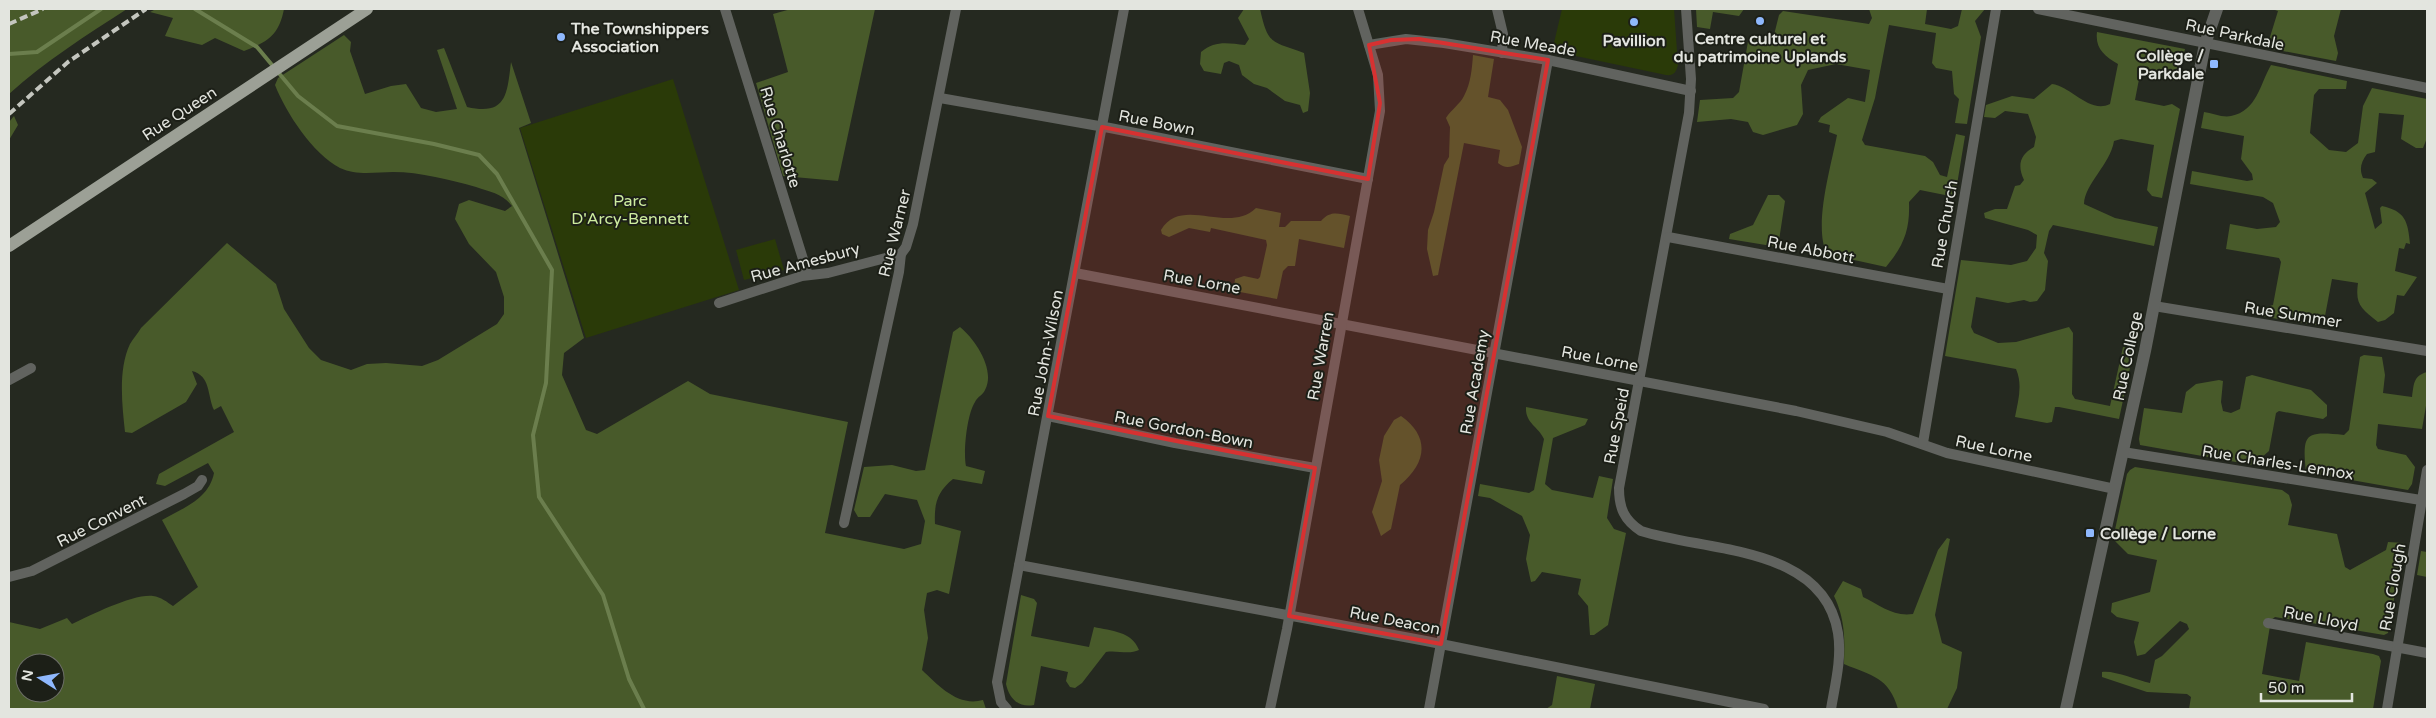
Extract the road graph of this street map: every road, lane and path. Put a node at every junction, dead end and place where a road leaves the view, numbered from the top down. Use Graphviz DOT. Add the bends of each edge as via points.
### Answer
graph roads {
  1 [pos="367,9"];
  2 [pos="725,9"];
  3 [pos="956,9"];
  4 [pos="1124,9"];
  5 [pos="1358,9"];
  6 [pos="1497,9"];
  7 [pos="1686,9"];
  8 [pos="1996,9"];
  9 [pos="2038,9"];
  10 [pos="2217,9"];
  11 [pos="2205,44"];
  12 [pos="1369,45"];
  13 [pos="1502,53"];
  14 [pos="1548,60"];
  15 [pos="2427,88"];
  16 [pos="1691,91"];
  17 [pos="940,98"];
  18 [pos="1102,127"];
  19 [pos="1368,179"];
  20 [pos="1668,238"];
  21 [pos="9,246"];
  22 [pos="901,254"];
  23 [pos="1075,273"];
  24 [pos="808,275"];
  25 [pos="1948,289"];
  26 [pos="719,303"];
  27 [pos="2154,306"];
  28 [pos="1341,323"];
  29 [pos="2427,351"];
  30 [pos="1495,352"];
  31 [pos="31,368"];
  32 [pos="9,380"];
  33 [pos="1640,381"];
  34 [pos="1048,416"];
  35 [pos="1923,443"];
  36 [pos="2124,452"];
  37 [pos="1315,468"];
  38 [pos="2427,470"];
  39 [pos="202,480"];
  40 [pos="2115,489"];
  41 [pos="2425,501"];
  42 [pos="844,523"];
  43 [pos="1019,565"];
  44 [pos="9,578"];
  45 [pos="1289,616"];
  46 [pos="2268,623"];
  47 [pos="1441,644"];
  48 [pos="2397,648"];
  49 [pos="2427,653"];
  50 [pos="1004,705"];
  51 [pos="1270,709"];
  52 [pos="1429,709"];
  53 [pos="1764,709"];
  54 [pos="1831,709"];
  55 [pos="2066,709"];
  56 [pos="2387,709"];
  1 -- 21 [label="main road, Rue Queen"];
  2 -- 24 [label="street, Rue Charlotte"];
  3 -- 17 [label="street, Rue Warner"];
  4 -- 18 [label="street, Rue John-Wilson"];
  5 -- 12 [label="street, Rue Warren"];
  6 -- 13 [label="street" via="1504,40"];
  7 -- 16 [label="street, Rue Speid"];
  8 -- 25 [label="street, Rue Church"];
  9 -- 11 [label="street, Rue Parkdale"];
  10 -- 11 [label="street, Rue College"];
  11 -- 15 [label="street, Rue Parkdale"];
  11 -- 27 [label="street, Rue College"];
  12 -- 13 [label="street, Rue Meade" via="1414,39"];
  12 -- 19 [label="street, Rue Warren" via="1378,75 1380,103"];
  13 -- 14 [label="street, Rue Meade"];
  14 -- 16 [label="street, Rue Meade"];
  14 -- 30 [label="street, Rue Academy"];
  16 -- 20 [label="street, Rue Speid"];
  17 -- 18 [label="street, Rue Bown"];
  17 -- 22 [label="street, Rue Warner" via="913,224"];
  18 -- 19 [label="street, Rue Bown"];
  18 -- 23 [label="street, Rue John-Wilson"];
  19 -- 28 [label="street, Rue Warren"];
  20 -- 25 [label="street, Rue Abbott"];
  20 -- 33 [label="street, Rue Speid"];
  22 -- 24 [label="street, Rue Amesbury"];
  22 -- 42 [label="street, Rue Warner"];
  23 -- 28 [label="street, Rue Lorne"];
  23 -- 34 [label="street, Rue John-Wilson"];
  24 -- 26 [label="street, Rue Amesbury"];
  25 -- 35 [label="street, Rue Church"];
  27 -- 29 [label="street, Rue Summer"];
  27 -- 36 [label="street, Rue College"];
  28 -- 30 [label="street, Rue Lorne"];
  28 -- 37 [label="street, Rue Warren"];
  30 -- 33 [label="street, Rue Lorne"];
  30 -- 47 [label="street, Rue Academy"];
  31 -- 32 [label="street"];
  33 -- 35 [label="street, Rue Lorne" via="1826,417"];
  33 -- 54 [label="street, Rue Speid" via="1619,488 1623,514 1631,525 1641,531 1763,558 1807,579 1828,604 1838,634"];
  34 -- 37 [label="street, Rue Gordon-Bown"];
  34 -- 43 [label="street, Rue John-Wilson"];
  35 -- 40 [label="street, Rue Lorne" via="1962,456"];
  36 -- 40 [label="street, Rue College"];
  36 -- 41 [label="street, Rue Charles-Lennox"];
  37 -- 45 [label="street, Rue Warren"];
  38 -- 41 [label="street, Rue Clough"];
  39 -- 44 [label="street, Rue Convent" via="184,494 32,572"];
  40 -- 55 [label="street, Rue College"];
  41 -- 48 [label="street, Rue Clough"];
  43 -- 45 [label="street, Rue Deacon"];
  43 -- 50 [label="street, Rue John-Wilson" via="997,682"];
  45 -- 47 [label="street, Rue Deacon"];
  45 -- 51 [label="street, Rue Warren"];
  46 -- 48 [label="street, Rue Lloyd"];
  47 -- 52 [label="street, Rue Academy"];
  47 -- 53 [label="street, Rue Deacon"];
  48 -- 49 [label="street, Rue Lloyd"];
  48 -- 56 [label="street, Rue Clough"];
}
